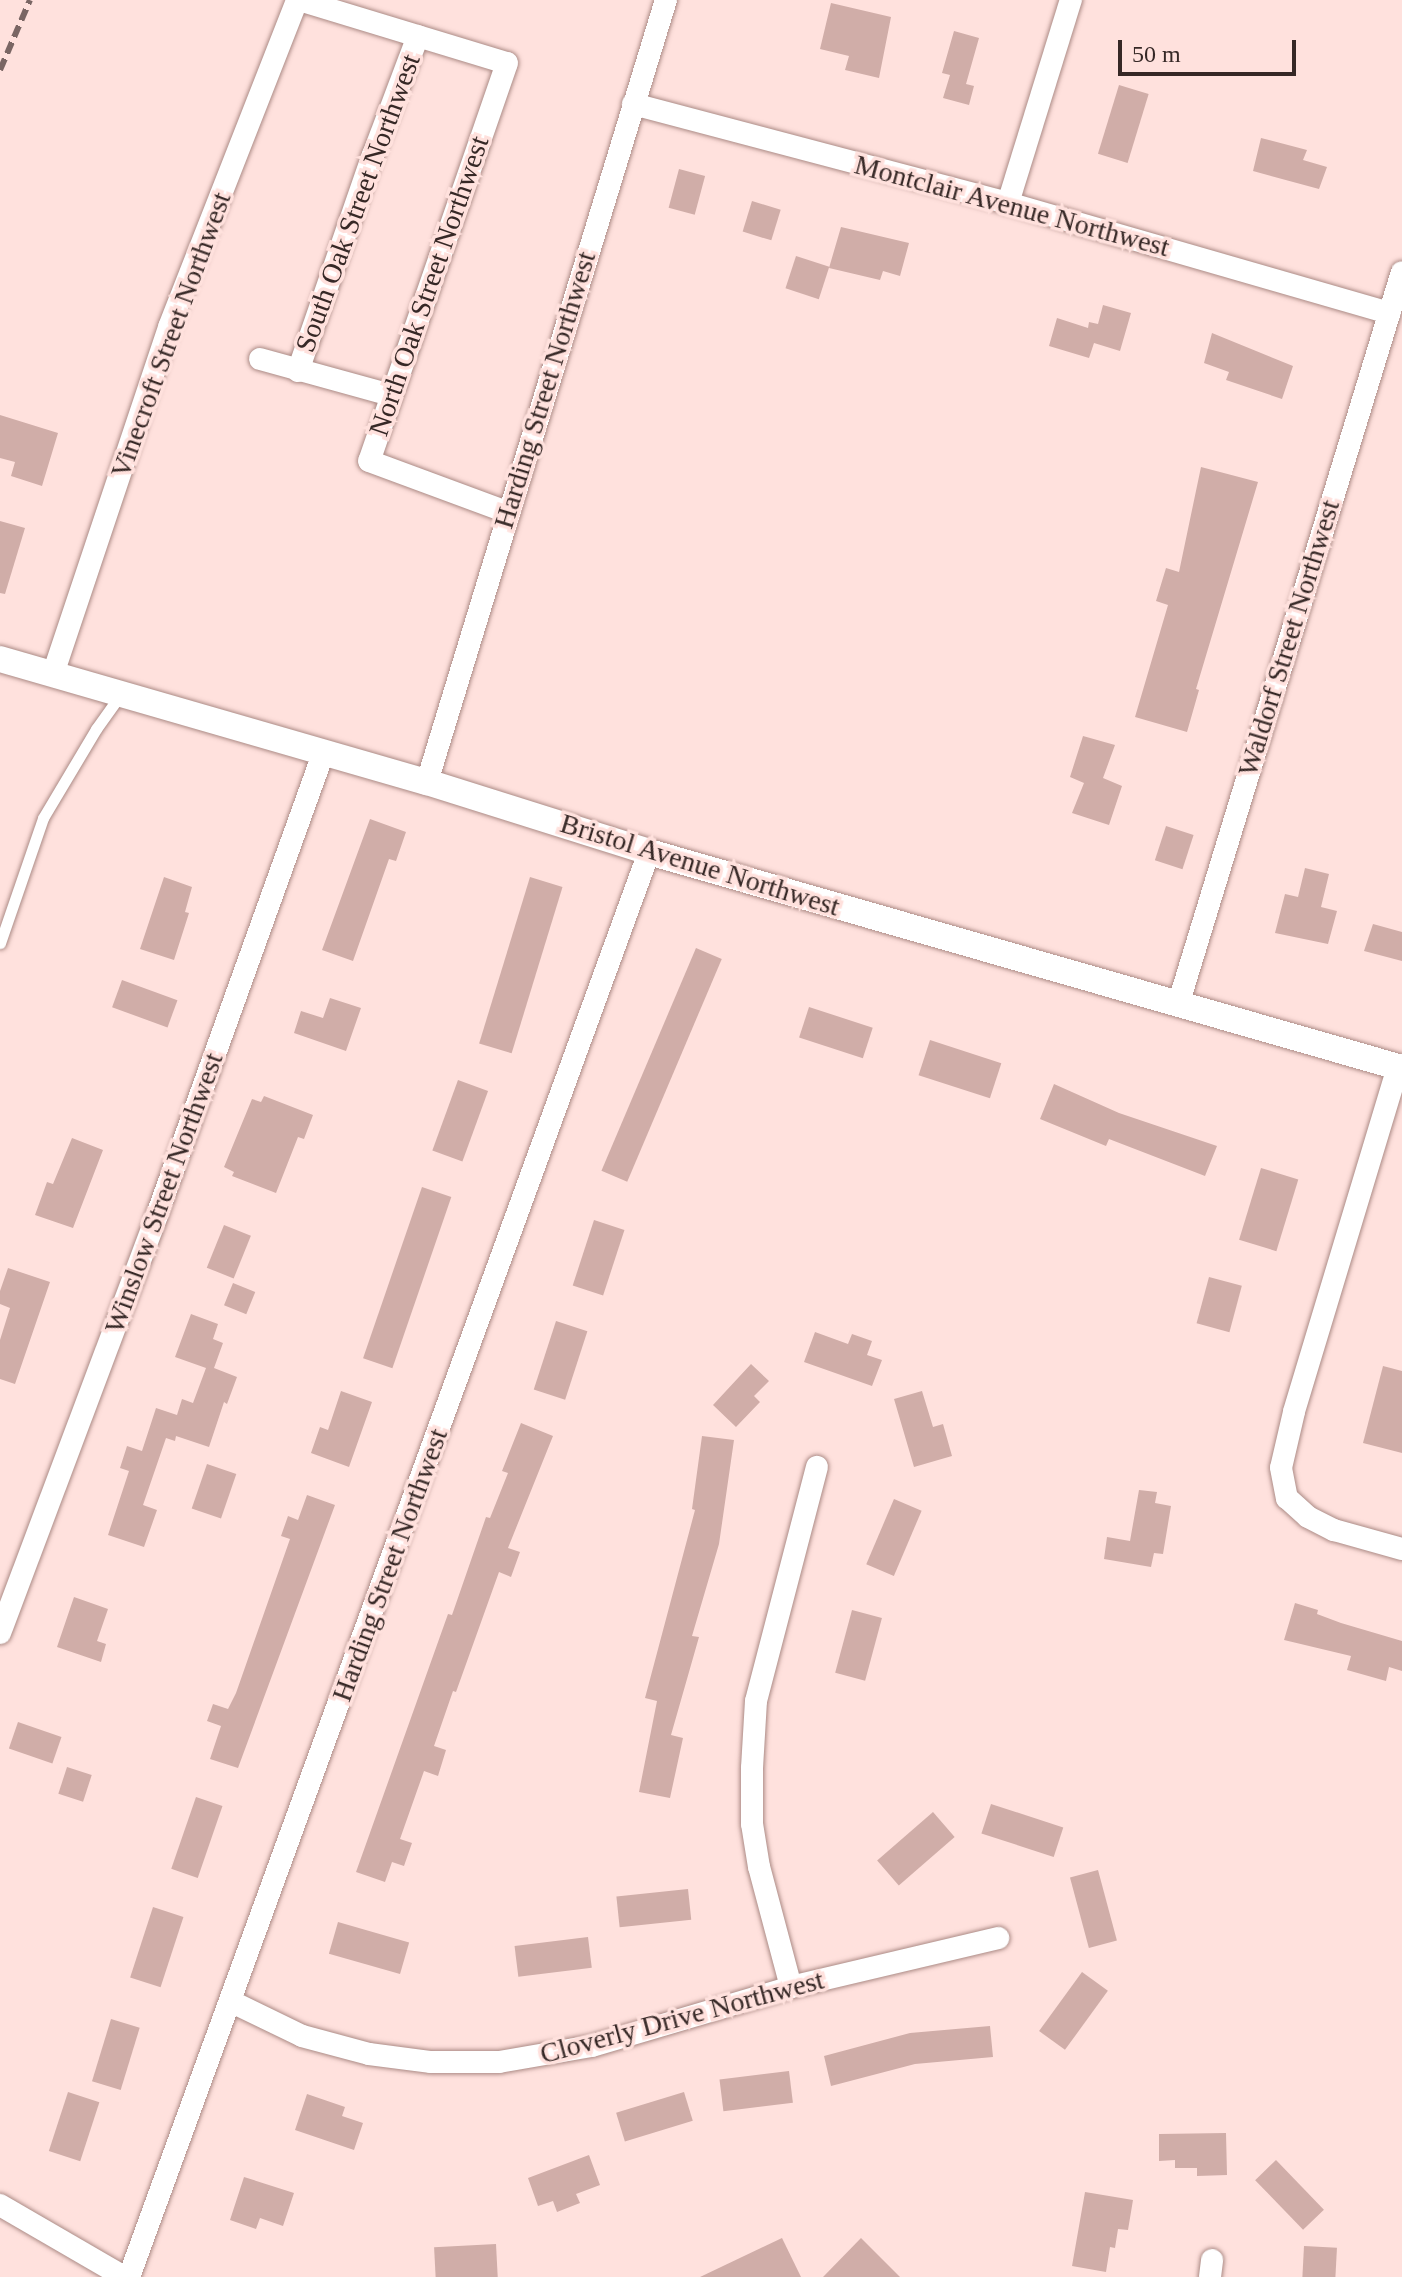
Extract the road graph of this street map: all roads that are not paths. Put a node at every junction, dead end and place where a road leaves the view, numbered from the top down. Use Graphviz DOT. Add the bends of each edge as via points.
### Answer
graph roads {
  1 [pos="298,0"];
  2 [pos="666,0"];
  3 [pos="1071,0"];
  4 [pos="418,36"];
  5 [pos="633,104"];
  6 [pos="1008,203"];
  7 [pos="1402,272"];
  8 [pos="1389,313"];
  9 [pos="260,359"];
  10 [pos="298,371"];
  11 [pos="391,395"];
  12 [pos="507,512"];
  13 [pos="0,659"];
  14 [pos="53,674"];
  15 [pos="121,694"];
  16 [pos="324,752"];
  17 [pos="427,782"];
  18 [pos="649,852"];
  19 [pos="0,943"];
  20 [pos="1178,1005"];
  21 [pos="1400,1067"];
  22 [pos="817,1467"];
  23 [pos="1402,1549"];
  24 [pos="0,1633"];
  25 [pos="998,1938"];
  26 [pos="791,1987"];
  27 [pos="230,2001"];
  28 [pos="0,2205"];
  29 [pos="126,2277"];
  1 -- 4 [label="street"];
  1 -- 14 [label="street, Vinecroft Street Northwest" via="169,327"];
  2 -- 5 [label="street, Harding Street Northwest"];
  3 -- 6 [label="street"];
  4 -- 10 [label="street, South Oak Street Northwest"];
  4 -- 11 [label="street, North Oak Street Northwest" via="507,63"];
  5 -- 6 [label="street, Montclair Avenue Northwest"];
  5 -- 12 [label="street, Harding Street Northwest"];
  6 -- 8 [label="street, Montclair Avenue Northwest"];
  7 -- 8 [label="street, Waldorf Street Northwest"];
  8 -- 20 [label="street, Waldorf Street Northwest"];
  9 -- 10 [label="street"];
  10 -- 11 [label="street"];
  11 -- 12 [label="street, North Oak Street Northwest" via="369,461"];
  12 -- 17 [label="street, Harding Street Northwest"];
  13 -- 14 [label="street, Bristol Avenue Northwest"];
  14 -- 15 [label="street, Bristol Avenue Northwest"];
  15 -- 16 [label="street, Bristol Avenue Northwest"];
  15 -- 19 [label="lane" via="43,818"];
  16 -- 17 [label="street, Bristol Avenue Northwest"];
  16 -- 24 [label="street, Winslow Street Northwest"];
  17 -- 18 [label="street, Bristol Avenue Northwest"];
  18 -- 20 [label="street, Bristol Avenue Northwest"];
  18 -- 27 [label="street, Harding Street Northwest"];
  20 -- 21 [label="street, Bristol Avenue Northwest"];
  21 -- 23 [label="street" via="1281,1468 1287,1498 1308,1517"];
  22 -- 26 [label="street" via="756,1701 752,1768 759,1867"];
  25 -- 26 [label="street, Cloverly Drive Northwest"];
  26 -- 27 [label="street, Cloverly Drive Northwest" via="592,2046 499,2062 431,2062 369,2054 302,2036"];
  27 -- 29 [label="street, Harding Street Northwest"];
  28 -- 29 [label="street"];
}
